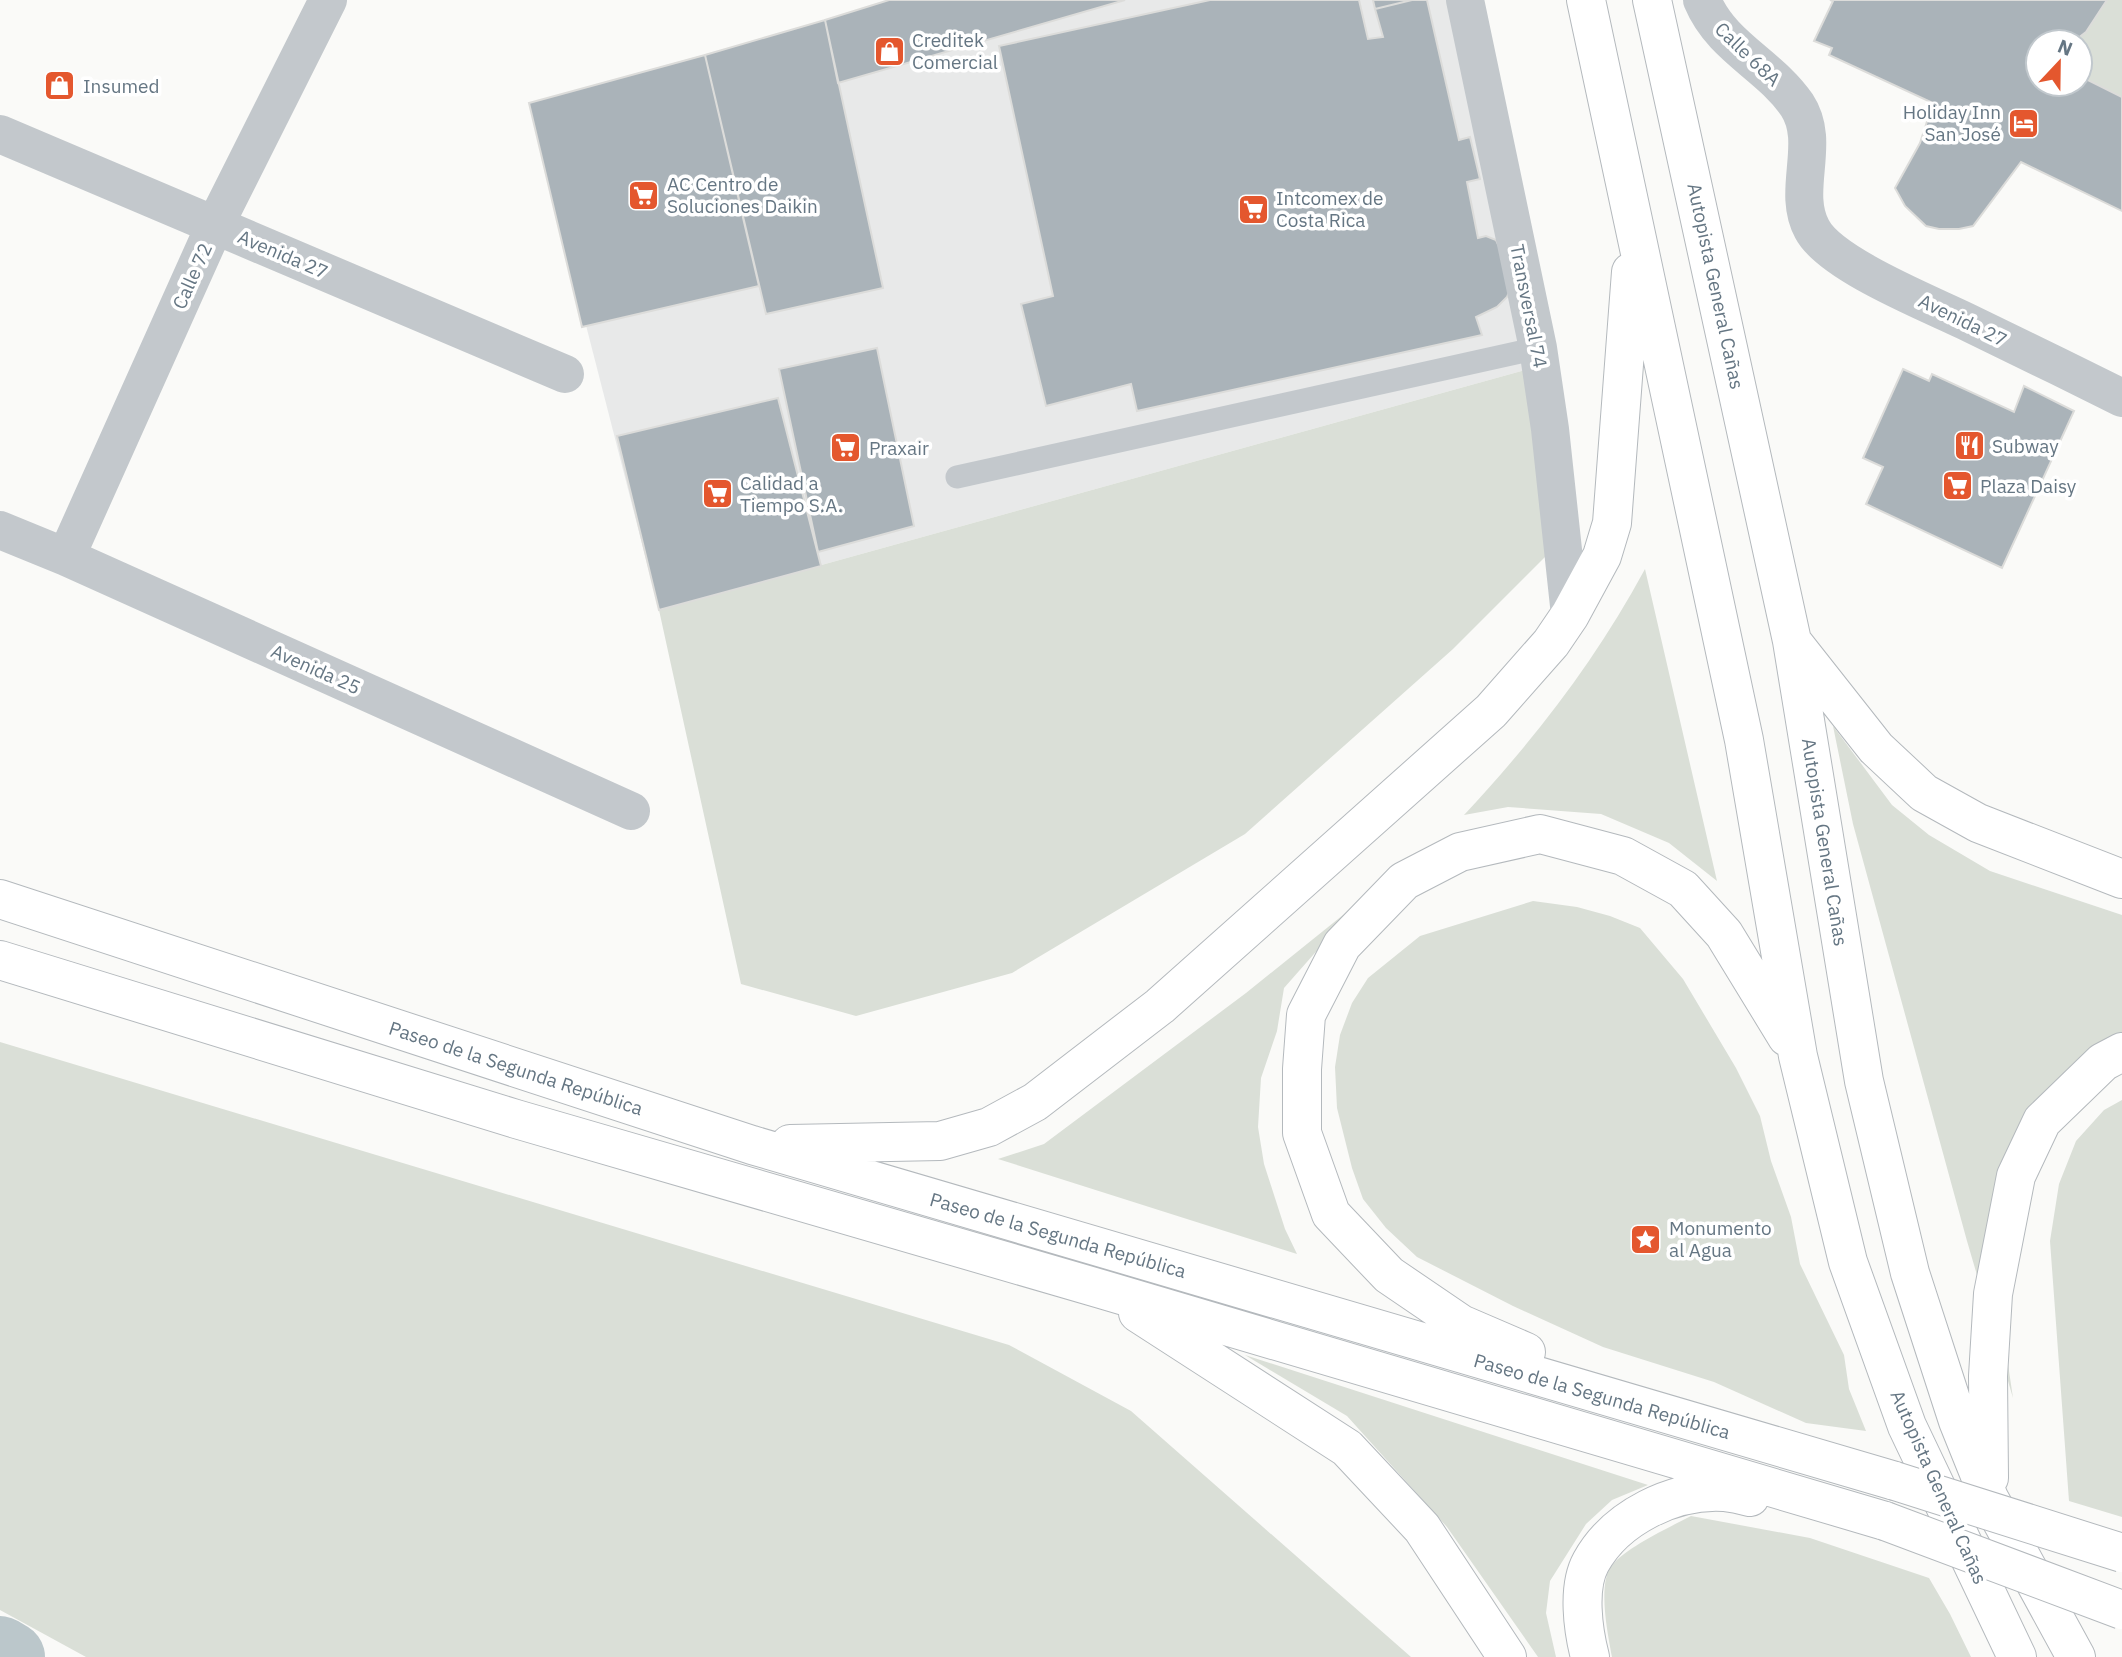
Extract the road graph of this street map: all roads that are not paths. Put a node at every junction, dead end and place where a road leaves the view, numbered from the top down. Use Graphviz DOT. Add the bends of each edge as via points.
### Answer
graph roads {
  1 [pos="328,0"];
  2 [pos="1465,0"];
  3 [pos="1586,0"];
  4 [pos="1652,0"];
  5 [pos="1702,0"];
  6 [pos="0,134"];
  7 [pos="215,225"];
  8 [pos="1635,228"];
  9 [pos="1812,230"];
  10 [pos="1538,348"];
  11 [pos="565,374"];
  12 [pos="2122,398"];
  13 [pos="957,477"];
  14 [pos="0,530"];
  15 [pos="66,557"];
  16 [pos="1570,615"];
  17 [pos="1792,641"];
  18 [pos="631,811"];
  19 [pos="2122,879"];
  20 [pos="0,899"];
  21 [pos="0,960"];
  22 [pos="2122,1052"];
  23 [pos="1798,1056"];
  24 [pos="752,1145"];
  25 [pos="1101,1289"];
  26 [pos="1705,1427"];
  27 [pos="1989,1498"];
  28 [pos="1881,1520"];
  29 [pos="2122,1552"];
  30 [pos="2122,1610"];
  31 [pos="1507,1657"];
  32 [pos="1590,1657"];
  33 [pos="2017,1657"];
  34 [pos="2076,1657"];
  1 -- 7 [label="street, Calle 72"];
  2 -- 10 [label="street, Transversal 74"];
  3 -- 8 [label="highway, Autopista General Cañas"];
  4 -- 17 [label="highway, Autopista General Cañas"];
  5 -- 9 [label="street, Calle 68A" via="1721,33 1777,81 1798,108 1808,134 1805,207"];
  6 -- 7 [label="street, Avenida 27"];
  7 -- 11 [label="street, Avenida 27"];
  7 -- 15 [label="street, Calle 72"];
  8 -- 16 [label="highway" via="1612,523 1602,556"];
  8 -- 23 [label="highway, Autopista General Cañas" via="1744,740"];
  9 -- 12 [label="street, Avenida 27" via="1830,248 1877,277"];
  10 -- 13 [label="lane"];
  10 -- 16 [label="street, Transversal 74"];
  14 -- 15 [label="street, Avenida 25"];
  15 -- 18 [label="street, Avenida 25"];
  16 -- 24 [label="highway" via="1526,673 1481,720 1160,1006 1035,1102 989,1127 940,1141"];
  17 -- 19 [label="highway" via="1876,748 1924,793 1978,823"];
  17 -- 27 [label="highway, Autopista General Cañas" via="1864,1081 1910,1273 1958,1421"];
  20 -- 24 [label="highway, Paseo de la Segunda República"];
  21 -- 25 [label="highway, Paseo de la Segunda República" via="516,1119"];
  22 -- 27 [label="highway" via="2103,1062 2042,1121 2016,1176 1993,1294"];
  23 -- 26 [label="highway" via="1724,934 1683,889 1623,856 1540,834 1460,852 1404,881 1342,945 1306,1016 1302,1133 1331,1214 1389,1275 1461,1324"];
  23 -- 33 [label="highway, Autopista General Cañas" via="1848,1262 1889,1375 1908,1426"];
  24 -- 26 [label="highway, Paseo de la Segunda República"];
  25 -- 28 [label="highway, Paseo de la Segunda República"];
  25 -- 31 [label="highway" via="1347,1448 1422,1528"];
  26 -- 29 [label="highway, Paseo de la Segunda República, bridge"];
  27 -- 34 [label="highway, Autopista General Cañas"];
  28 -- 30 [label="highway, Paseo de la Segunda República, bridge"];
  28 -- 32 [label="highway" via="1722,1492 1671,1498 1628,1520 1590,1563 1583,1595"];
}
